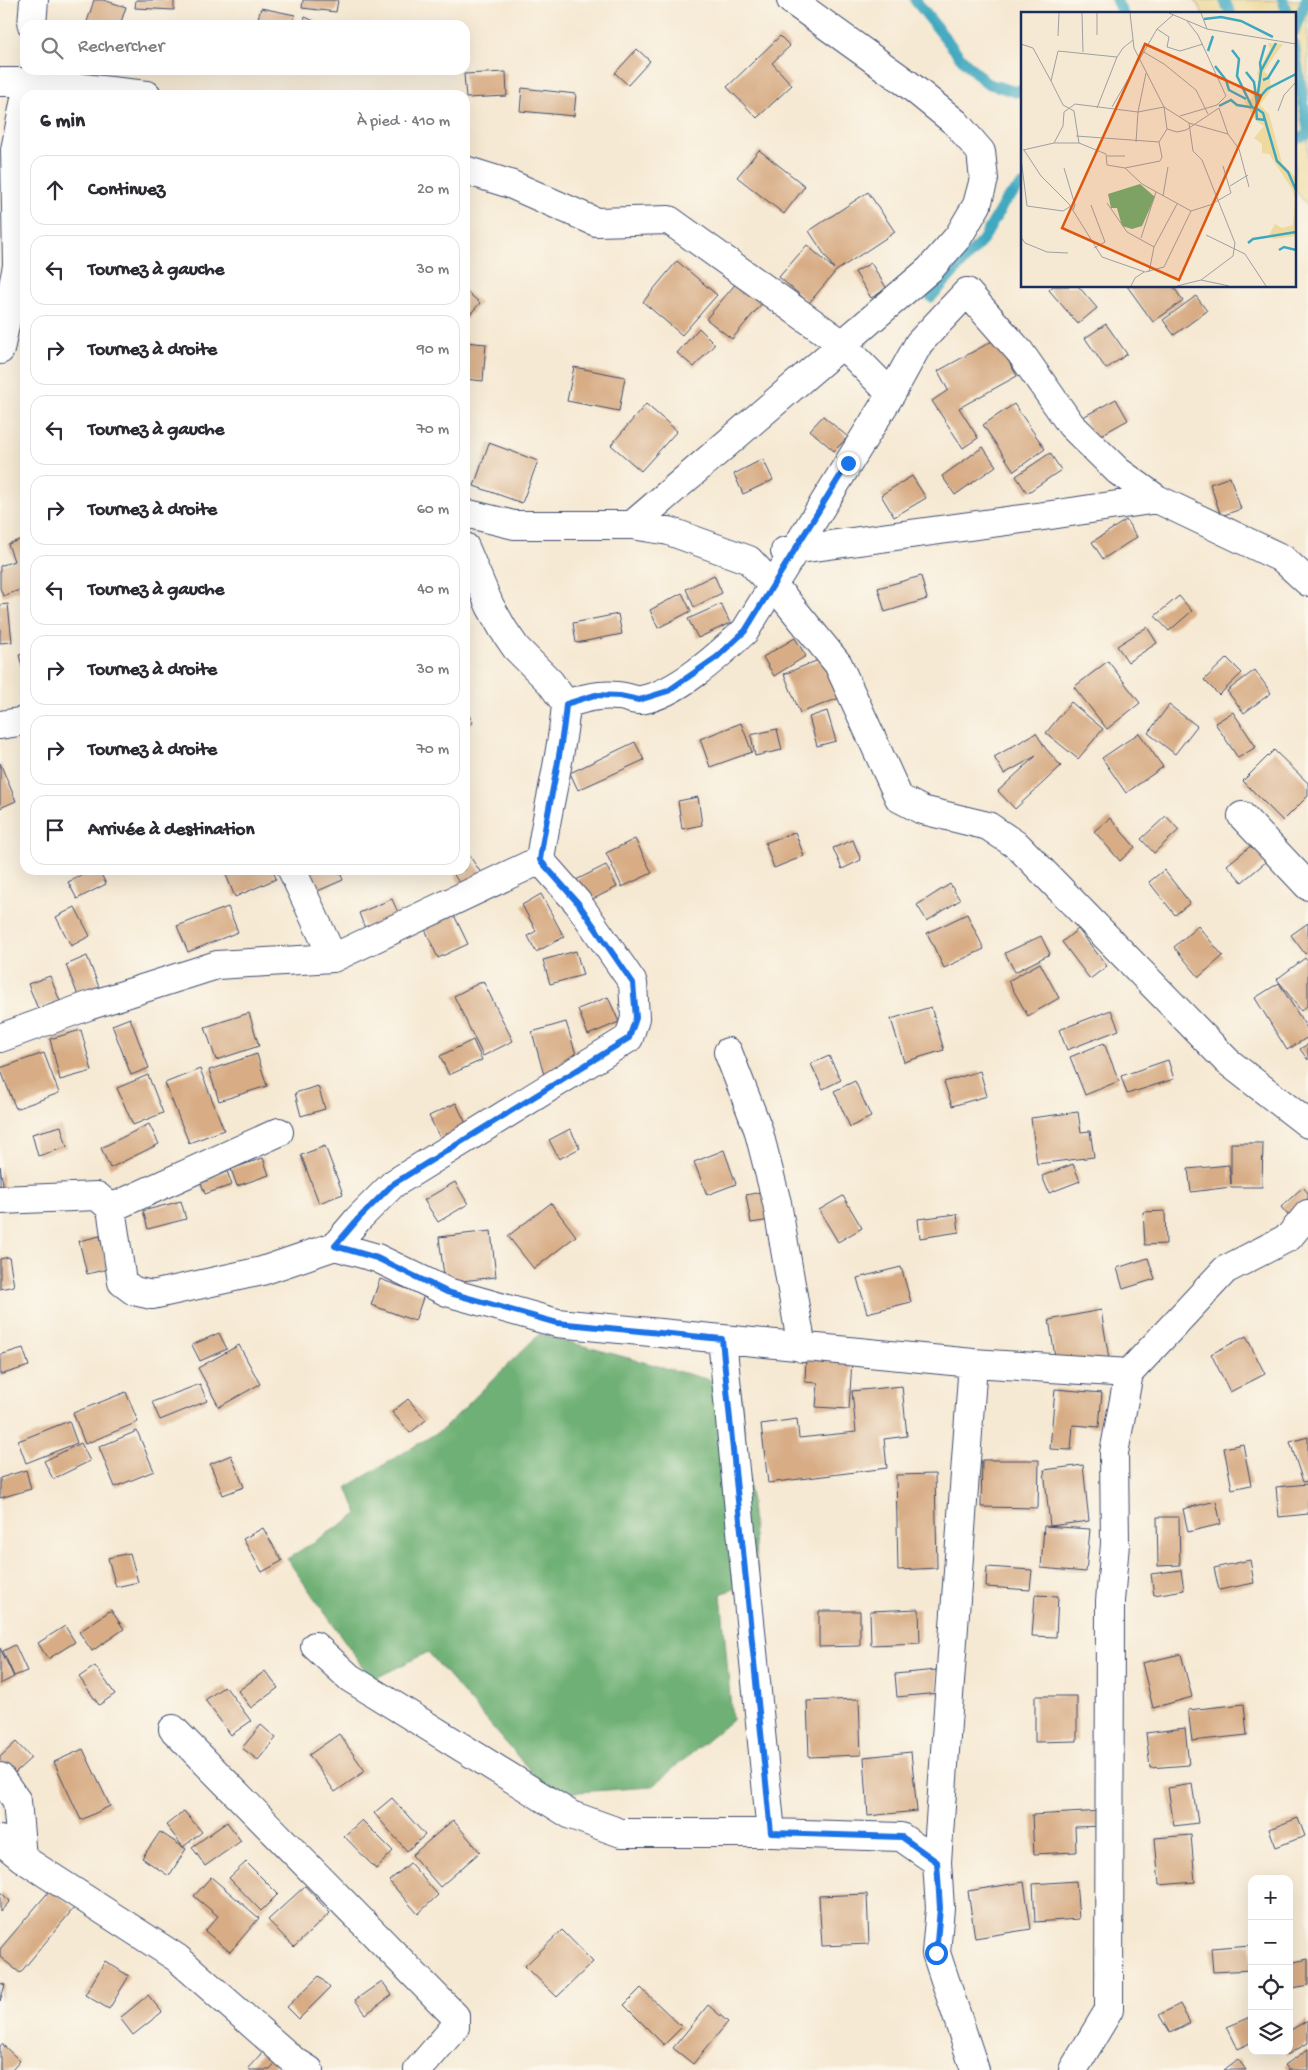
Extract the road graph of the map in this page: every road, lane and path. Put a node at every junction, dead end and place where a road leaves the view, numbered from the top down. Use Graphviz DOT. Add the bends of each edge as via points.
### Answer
graph roads {
  1 [pos="34,0"];
  2 [pos="791,0"];
  3 [pos="32,20"];
  4 [pos="0,82"];
  5 [pos="27,87"];
  6 [pos="72,90"];
  7 [pos="20,119"];
  8 [pos="13,151"];
  9 [pos="470,172"];
  10 [pos="841,343"];
  11 [pos="0,350"];
  12 [pos="891,394"];
  13 [pos="1157,499"];
  14 [pos="470,514"];
  15 [pos="632,525"];
  16 [pos="796,548"];
  17 [pos="470,559"];
  18 [pos="749,560"];
  19 [pos="1308,582"];
  20 [pos="773,585"];
  21 [pos="566,704"];
  22 [pos="20,722"];
  23 [pos="0,725"];
  24 [pos="1242,816"];
  25 [pos="540,860"];
  26 [pos="294,875"];
  27 [pos="1308,886"];
  28 [pos="333,958"];
  29 [pos="0,1038"];
  30 [pos="728,1052"];
  31 [pos="1308,1124"];
  32 [pos="279,1132"];
  33 [pos="0,1200"];
  34 [pos="111,1208"];
  35 [pos="1308,1214"];
  36 [pos="335,1246"];
  37 [pos="722,1339"];
  38 [pos="802,1348"];
  39 [pos="974,1363"];
  40 [pos="1128,1373"];
  41 [pos="315,1646"];
  42 [pos="173,1729"];
  43 [pos="0,1777"];
  44 [pos="771,1833"];
  45 [pos="0,1840"];
  46 [pos="22,1858"];
  47 [pos="937,1862"];
  48 [pos="309,2070"];
  49 [pos="418,2070"];
  50 [pos="975,2070"];
  51 [pos="1073,2070"];
  1 -- 3 [label="street"];
  2 -- 10 [label="street" via="908,84 956,123 981,152 982,188 977,205 958,237 930,269"];
  4 -- 5 [label="street"];
  5 -- 6 [label="street"];
  7 -- 8 [label="street"];
  8 -- 11 [label="street" via="18,266"];
  9 -- 10 [label="street" via="510,184 596,222 669,220"];
  10 -- 12 [label="street"];
  10 -- 15 [label="street"];
  12 -- 13 [label="street" via="919,344 967,292 1020,352 1071,424 1118,471"];
  12 -- 16 [label="street"];
  13 -- 16 [label="street"];
  13 -- 19 [label="street" via="1283,559"];
  14 -- 15 [label="street" via="514,525"];
  15 -- 18 [label="street" via="669,531"];
  16 -- 18 [label="street"];
  16 -- 20 [label="street"];
  17 -- 21 [label="street" via="490,606 516,648 550,682"];
  18 -- 20 [label="street"];
  20 -- 21 [label="street" via="745,631 717,657 668,691 639,700 595,695"];
  20 -- 31 [label="street" via="838,664 900,798 922,810 988,826 1018,846 1227,1062"];
  21 -- 25 [label="street" via="563,740"];
  22 -- 23 [label="street"];
  24 -- 27 [label="street"];
  25 -- 28 [label="street"];
  25 -- 36 [label="street" via="578,903 633,983 636,1018 629,1038 393,1184"];
  26 -- 28 [label="street"];
  28 -- 29 [label="street" via="217,965"];
  30 -- 38 [label="street" via="758,1129 777,1203"];
  32 -- 34 [label="street"];
  33 -- 34 [label="street" via="97,1196"];
  34 -- 36 [label="street" via="122,1282 134,1292 152,1295 262,1270"];
  35 -- 40 [label="street" via="1289,1237 1225,1270"];
  36 -- 37 [label="street" via="377,1258 447,1292 557,1323"];
  37 -- 38 [label="street"];
  37 -- 44 [label="street"];
  38 -- 39 [label="street"];
  39 -- 40 [label="street"];
  39 -- 47 [label="street"];
  40 -- 51 [label="street" via="1114,1453 1115,1544 1110,1610 1109,2010"];
  41 -- 44 [label="street" via="350,1678 571,1815 621,1833"];
  42 -- 49 [label="street" via="455,2016 455,2027"];
  43 -- 46 [label="street" via="17,1801"];
  44 -- 47 [label="street" via="902,1837"];
  45 -- 46 [label="street"];
  46 -- 48 [label="street" via="177,1958"];
  47 -- 50 [label="street" via="940,1908 936,1953"];
}
